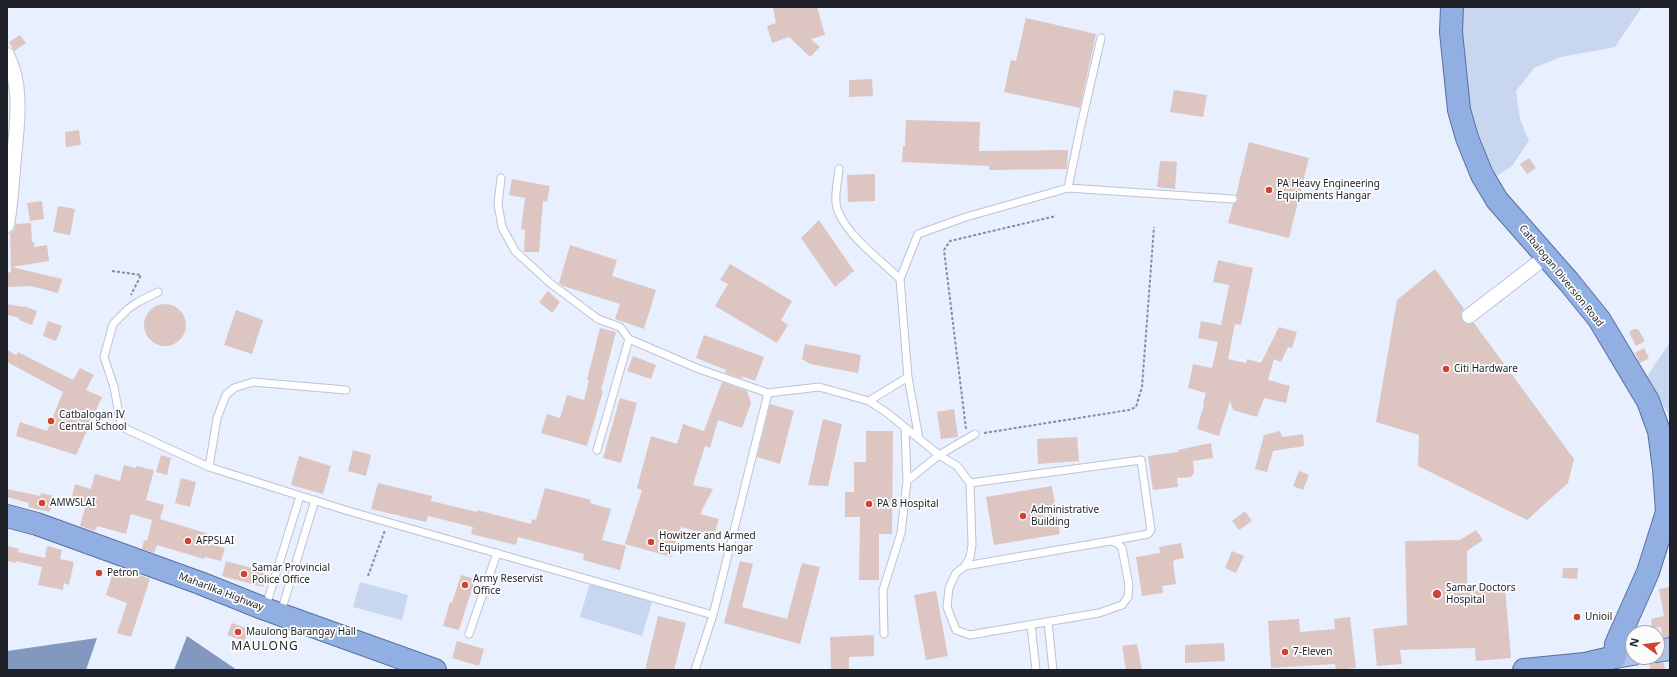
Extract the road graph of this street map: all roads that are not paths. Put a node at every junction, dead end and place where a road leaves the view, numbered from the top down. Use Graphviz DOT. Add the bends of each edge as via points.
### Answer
graph roads {
  1 [pos="1452,7"];
  2 [pos="1101,38"];
  3 [pos="7,55"];
  4 [pos="839,169"];
  5 [pos="502,178"];
  6 [pos="1068,188"];
  7 [pos="1233,199"];
  8 [pos="7,225"];
  9 [pos="1547,256"];
  10 [pos="900,279"];
  11 [pos="158,292"];
  12 [pos="1469,316"];
  13 [pos="629,339"];
  14 [pos="908,377"];
  15 [pos="346,390"];
  16 [pos="768,393"];
  17 [pos="869,401"];
  18 [pos="905,428"];
  19 [pos="976,434"];
  20 [pos="919,439"];
  21 [pos="597,450"];
  22 [pos="939,455"];
  23 [pos="209,467"];
  24 [pos="907,481"];
  25 [pos="970,483"];
  26 [pos="300,496"];
  27 [pos="315,500"];
  28 [pos="7,516"];
  29 [pos="1110,541"];
  30 [pos="497,553"];
  31 [pos="965,566"];
  32 [pos="273,612"];
  33 [pos="713,615"];
  34 [pos="1048,622"];
  35 [pos="1031,625"];
  36 [pos="469,634"];
  37 [pos="884,634"];
  38 [pos="1624,655"];
  39 [pos="435,670"];
  40 [pos="695,670"];
  41 [pos="1036,670"];
  42 [pos="1053,670"];
  43 [pos="1524,670"];
  1 -- 9 [label="highway, Catbalogan Diversion Road" via="1451,32 1459,110 1467,138 1482,175 1497,200"];
  2 -- 6 [label="lane"];
  3 -- 8 [label="street" via="13,66 18,110"];
  4 -- 10 [label="lane" via="836,193 838,211 853,236"];
  5 -- 13 [label="lane" via="498,204 502,227 515,251 550,283 598,319 620,327"];
  6 -- 7 [label="lane"];
  6 -- 10 [label="lane" via="966,217 918,234"];
  9 -- 12 [label="street"];
  9 -- 38 [label="highway, Catbalogan Diversion Road" via="1599,319 1648,401 1659,431 1667,512 1648,572 1616,644"];
  10 -- 14 [label="lane"];
  11 -- 23 [label="lane" via="128,309 113,324 104,357 114,387 120,420 126,429"];
  13 -- 16 [label="lane" via="698,369"];
  13 -- 21 [label="lane"];
  14 -- 17 [label="lane"];
  14 -- 20 [label="lane"];
  15 -- 23 [label="lane" via="253,382 234,388 226,395 217,418"];
  16 -- 17 [label="lane" via="819,387"];
  16 -- 33 [label="lane"];
  17 -- 18 [label="lane"];
  18 -- 20 [label="lane"];
  18 -- 24 [label="lane"];
  19 -- 22 [label="lane"];
  20 -- 22 [label="lane"];
  22 -- 24 [label="lane"];
  22 -- 25 [label="lane" via="957,466"];
  23 -- 26 [label="lane"];
  24 -- 37 [label="lane" via="901,533 883,590"];
  25 -- 29 [label="lane" via="1141,460 1151,530 1148,534"];
  25 -- 31 [label="lane" via="972,545"];
  26 -- 27 [label="lane"];
  26 -- 32 [label="lane"];
  27 -- 30 [label="lane"];
  27 -- 32 [label="lane"];
  28 -- 32 [label="highway, Maharlika Highway" via="37,524"];
  29 -- 31 [label="lane"];
  29 -- 34 [label="lane" via="1122,548 1129,586 1128,597 1122,605 1112,610"];
  30 -- 33 [label="lane"];
  30 -- 36 [label="lane"];
  31 -- 35 [label="lane" via="956,573 949,588 947,607 956,630 970,635"];
  32 -- 39 [label="highway, Maharlika Highway"];
  33 -- 40 [label="lane"];
  34 -- 35 [label="lane"];
  34 -- 42 [label="lane"];
  35 -- 41 [label="lane"];
  38 -- 43 [label="highway" via="1585,664"];
}
